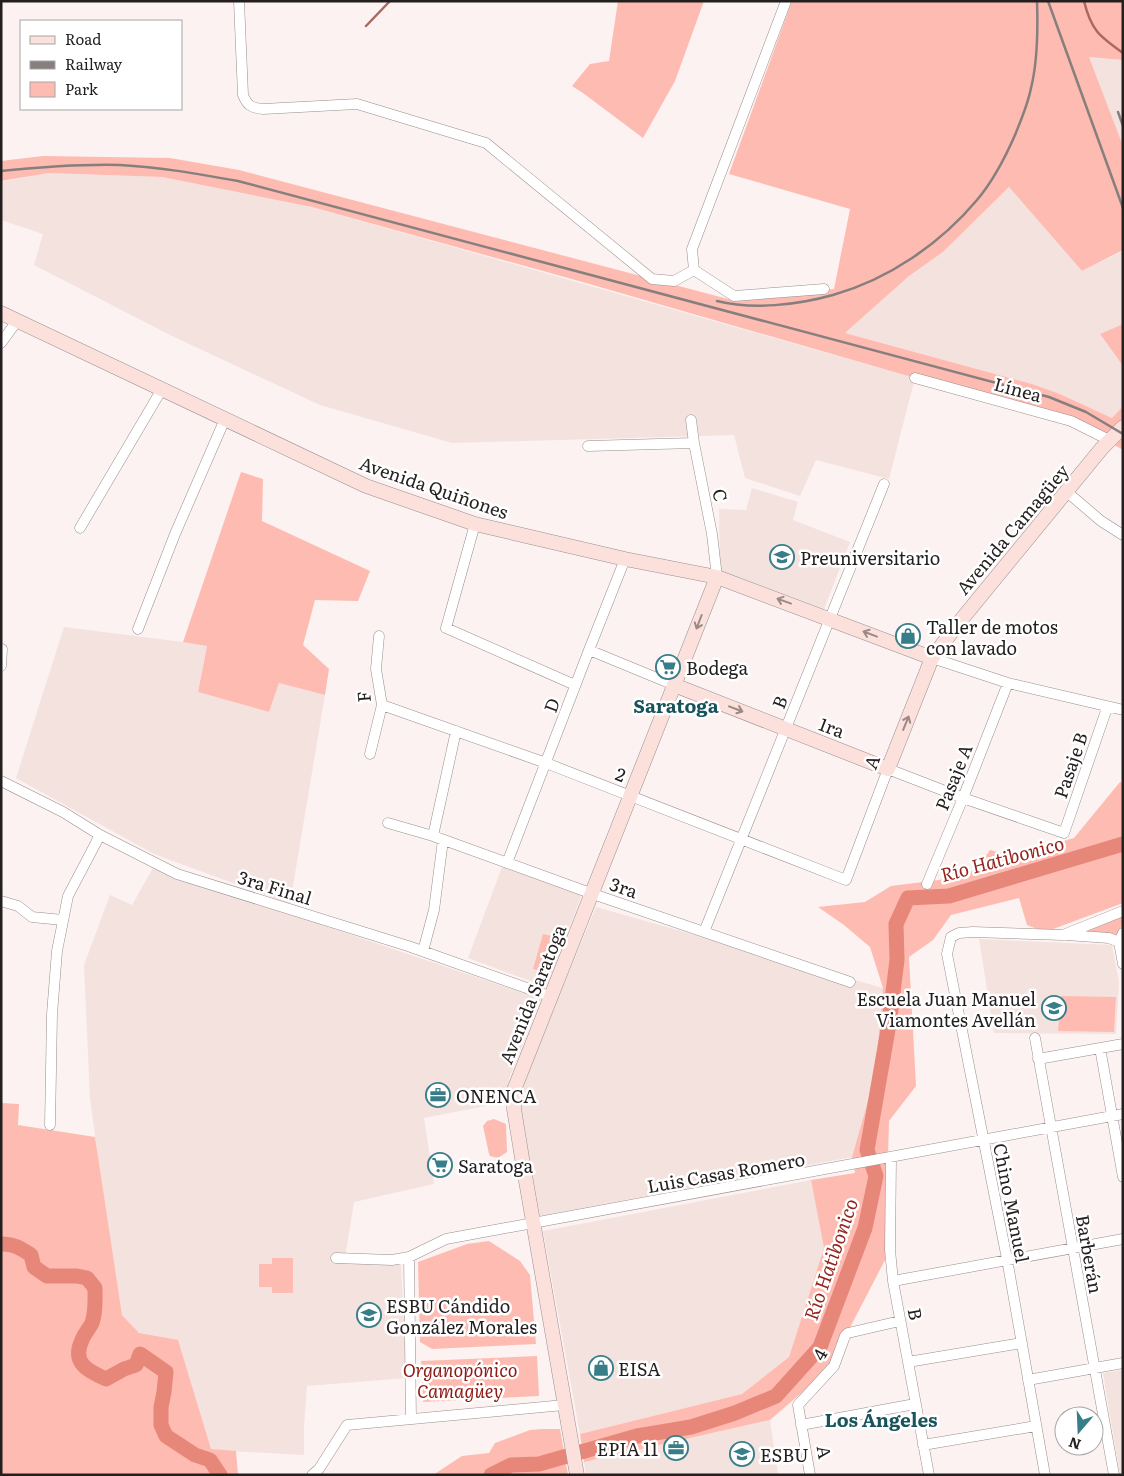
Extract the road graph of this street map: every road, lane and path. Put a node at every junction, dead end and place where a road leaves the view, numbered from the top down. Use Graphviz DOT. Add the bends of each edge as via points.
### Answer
graph roads {
  1 [pos="239,1"];
  2 [pos="786,1"];
  3 [pos="694,270"];
  4 [pos="824,289"];
  5 [pos="1,313"];
  6 [pos="17,321"];
  7 [pos="1,343"];
  8 [pos="916,378"];
  9 [pos="162,390"];
  10 [pos="225,419"];
  11 [pos="691,420"];
  12 [pos="1123,427"];
  13 [pos="1110,440"];
  14 [pos="694,443"];
  15 [pos="588,446"];
  16 [pos="884,484"];
  17 [pos="1067,492"];
  18 [pos="476,524"];
  19 [pos="80,528"];
  20 [pos="1123,535"];
  21 [pos="625,559"];
  22 [pos="716,577"];
  23 [pos="829,618"];
  24 [pos="138,629"];
  25 [pos="379,636"];
  26 [pos="2,648"];
  27 [pos="589,650"];
  28 [pos="932,658"];
  29 [pos="1,666"];
  30 [pos="1008,682"];
  31 [pos="575,685"];
  32 [pos="674,685"];
  33 [pos="382,705"];
  34 [pos="1108,708"];
  35 [pos="1123,710"];
  36 [pos="786,728"];
  37 [pos="456,731"];
  38 [pos="370,754"];
  39 [pos="546,763"];
  40 [pos="888,769"];
  41 [pos="1,781"];
  42 [pos="630,795"];
  43 [pos="963,798"];
  44 [pos="388,823"];
  45 [pos="1064,833"];
  46 [pos="100,835"];
  47 [pos="438,838"];
  48 [pos="742,839"];
  49 [pos="507,863"];
  50 [pos="846,880"];
  51 [pos="927,884"];
  52 [pos="593,894"];
  53 [pos="1,901"];
  54 [pos="1123,911"];
  55 [pos="63,920"];
  56 [pos="704,932"];
  57 [pos="1063,935"];
  58 [pos="1121,938"];
  59 [pos="422,951"];
  60 [pos="1123,964"];
  61 [pos="850,982"];
  62 [pos="552,997"];
  63 [pos="1035,1038"];
  64 [pos="1123,1044"];
  65 [pos="1100,1048"];
  66 [pos="1038,1060"];
  67 [pos="1118,1115"];
  68 [pos="50,1125"];
  69 [pos="1051,1128"];
  70 [pos="984,1141"];
  71 [pos="891,1158"];
  72 [pos="1123,1177"];
  73 [pos="534,1224"];
  74 [pos="1123,1239"];
  75 [pos="1072,1248"];
  76 [pos="408,1256"];
  77 [pos="336,1258"];
  78 [pos="1007,1259"];
  79 [pos="893,1282"];
  80 [pos="900,1321"];
  81 [pos="1022,1343"];
  82 [pos="908,1362"];
  83 [pos="1123,1363"];
  84 [pos="1094,1369"];
  85 [pos="1028,1380"];
  86 [pos="916,1404"];
  87 [pos="564,1405"];
  88 [pos="798,1406"];
  89 [pos="411,1419"];
  90 [pos="801,1425"];
  91 [pos="1036,1426"];
  92 [pos="923,1444"];
  93 [pos="576,1469"];
  94 [pos="312,1475"];
  95 [pos="810,1475"];
  96 [pos="929,1475"];
  97 [pos="1045,1475"];
  98 [pos="1114,1475"];
  1 -- 3 [label="street" via="243,95 247,104 263,109 357,104 486,143 652,279 674,281"];
  2 -- 3 [label="street" via="692,249"];
  3 -- 4 [label="street" via="734,296"];
  5 -- 6 [label="main road, Avenida Quiñones"];
  6 -- 7 [label="street"];
  6 -- 9 [label="main road, Avenida Quiñones"];
  8 -- 13 [label="street, Línea" via="1071,421"];
  9 -- 10 [label="main road, Avenida Quiñones"];
  9 -- 19 [label="street"];
  10 -- 18 [label="main road, Avenida Quiñones" via="366,486"];
  10 -- 24 [label="street"];
  11 -- 14 [label="street, C"];
  12 -- 13 [label="main road, Avenida Camagüey"];
  13 -- 17 [label="main road, Avenida Camagüey"];
  14 -- 15 [label="street"];
  14 -- 22 [label="street, C" via="712,534"];
  16 -- 23 [label="street, B"];
  17 -- 20 [label="street"];
  17 -- 28 [label="main road, Avenida Camagüey"];
  18 -- 21 [label="main road, Avenida Quiñones"];
  18 -- 31 [label="street" via="446,628"];
  21 -- 22 [label="main road, Avenida Quiñones"];
  21 -- 27 [label="street, D"];
  23 -- 22 [label="main road, Avenida Quiñones, one-way"];
  22 -- 32 [label="main road, Avenida Saratoga, one-way"];
  28 -- 23 [label="main road, Avenida Quiñones, one-way"];
  23 -- 36 [label="street, B"];
  25 -- 33 [label="street, F" via="376,669"];
  26 -- 29 [label="street"];
  27 -- 31 [label="street, D"];
  27 -- 32 [label="street, 1ra"];
  28 -- 30 [label="street"];
  40 -- 28 [label="main road, A, one-way"];
  30 -- 34 [label="street"];
  30 -- 43 [label="street, Pasaje A"];
  31 -- 39 [label="street, D"];
  32 -- 36 [label="main road, 1ra, one-way"];
  32 -- 42 [label="main road, Avenida Saratoga"];
  33 -- 37 [label="street, 2"];
  33 -- 38 [label="street, F"];
  34 -- 35 [label="street"];
  34 -- 45 [label="street, Pasaje B"];
  36 -- 40 [label="main road, 1ra"];
  36 -- 48 [label="street, B"];
  37 -- 39 [label="street, 2"];
  37 -- 47 [label="street"];
  39 -- 42 [label="street, 2"];
  39 -- 49 [label="street, D"];
  40 -- 43 [label="street, 1ra"];
  40 -- 50 [label="street, A"];
  41 -- 46 [label="street, 3ra Final"];
  42 -- 48 [label="street, 2"];
  42 -- 52 [label="main road, Avenida Saratoga"];
  43 -- 45 [label="street, 1ra"];
  43 -- 51 [label="street, Pasaje A"];
  44 -- 47 [label="street, 3ra"];
  46 -- 55 [label="street" via="68,896"];
  46 -- 59 [label="street, 3ra Final" via="177,874"];
  47 -- 49 [label="street, 3ra"];
  47 -- 59 [label="street" via="434,910"];
  48 -- 50 [label="street, 2"];
  48 -- 56 [label="street, B"];
  49 -- 52 [label="street, 3ra"];
  52 -- 56 [label="street, 3ra"];
  52 -- 62 [label="main road, Avenida Saratoga"];
  53 -- 55 [label="street" via="18,906 32,917"];
  54 -- 57 [label="street"];
  55 -- 68 [label="street" via="52,1014"];
  56 -- 61 [label="street, 3ra"];
  57 -- 58 [label="street"];
  57 -- 70 [label="street, Chino Manuel" via="973,932 950,937 948,954"];
  58 -- 60 [label="street"];
  59 -- 62 [label="street, 3ra Final"];
  62 -- 73 [label="main road, Avenida Saratoga" via="514,1090 514,1109"];
  63 -- 66 [label="street, Barberán"];
  64 -- 65 [label="street"];
  65 -- 66 [label="street"];
  65 -- 67 [label="street"];
  66 -- 69 [label="street, Barberán"];
  67 -- 69 [label="street, Luis Casas Romero"];
  67 -- 72 [label="street"];
  69 -- 70 [label="street, Luis Casas Romero"];
  69 -- 75 [label="street, Barberán"];
  70 -- 71 [label="street, Luis Casas Romero"];
  70 -- 78 [label="street, Chino Manuel"];
  71 -- 73 [label="street, Luis Casas Romero"];
  71 -- 79 [label="street, B"];
  73 -- 76 [label="street, Luis Casas Romero" via="446,1239"];
  73 -- 87 [label="main road, Avenida Saratoga"];
  74 -- 75 [label="street"];
  75 -- 78 [label="street"];
  75 -- 84 [label="street, Barberán"];
  76 -- 77 [label="street, Luis Casas Romero" via="392,1260"];
  76 -- 89 [label="street"];
  78 -- 79 [label="street"];
  78 -- 81 [label="street, Chino Manuel"];
  79 -- 80 [label="street, B"];
  80 -- 82 [label="street, B"];
  80 -- 88 [label="street, 4" via="848,1333 834,1366"];
  81 -- 82 [label="street"];
  81 -- 85 [label="street, Chino Manuel"];
  82 -- 86 [label="street, B"];
  83 -- 84 [label="street"];
  84 -- 85 [label="street"];
  84 -- 98 [label="street, Barberán"];
  85 -- 91 [label="street, Chino Manuel"];
  86 -- 90 [label="street"];
  86 -- 92 [label="street, B"];
  87 -- 89 [label="street"];
  87 -- 93 [label="main road, Avenida Saratoga"];
  88 -- 90 [label="street, A"];
  89 -- 94 [label="street" via="347,1424"];
  90 -- 95 [label="street, A"];
  91 -- 92 [label="street"];
  91 -- 97 [label="street, Chino Manuel"];
  92 -- 96 [label="street, B"];
}
